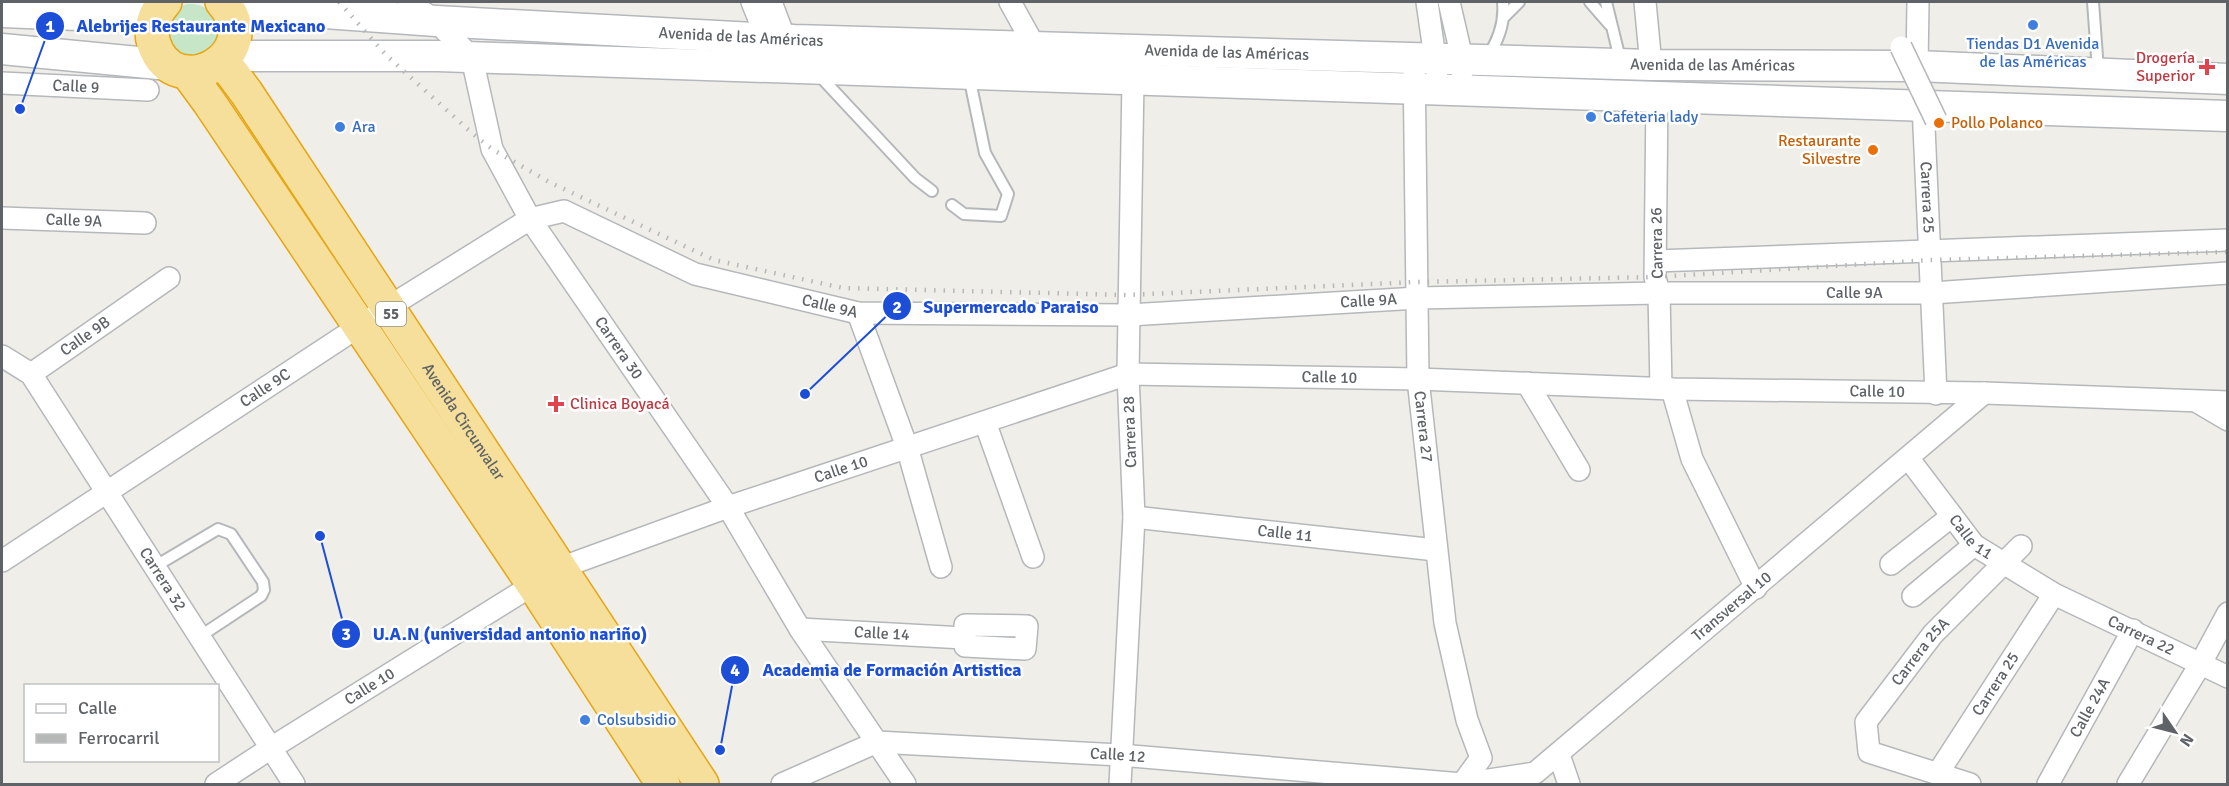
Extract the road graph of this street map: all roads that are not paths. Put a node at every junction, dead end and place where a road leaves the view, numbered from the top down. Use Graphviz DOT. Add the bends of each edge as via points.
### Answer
graph roads {
  1 [pos="409,2"];
  2 [pos="752,2"];
  3 [pos="771,2"];
  4 [pos="1010,2"];
  5 [pos="1427,2"];
  6 [pos="1449,2"];
  7 [pos="1503,2"];
  8 [pos="1519,2"];
  9 [pos="1590,2"];
  10 [pos="1606,2"];
  11 [pos="1645,2"];
  12 [pos="1918,2"];
  13 [pos="2093,2"];
  14 [pos="224,4"];
  15 [pos="158,7"];
  16 [pos="432,11"];
  17 [pos="2,12"];
  18 [pos="1504,17"];
  19 [pos="1615,33"];
  20 [pos="782,39"];
  21 [pos="1035,47"];
  22 [pos="2,49"];
  23 [pos="438,56"];
  24 [pos="224,58"];
  25 [pos="472,58"];
  26 [pos="1449,58"];
  27 [pos="1906,59"];
  28 [pos="1621,63"];
  29 [pos="986,65"];
  30 [pos="1651,65"];
  31 [pos="178,69"];
  32 [pos="804,69"];
  33 [pos="2098,74"];
  34 [pos="1133,80"];
  35 [pos="2228,80"];
  36 [pos="2,83"];
  37 [pos="148,90"];
  38 [pos="1438,90"];
  39 [pos="1657,99"];
  40 [pos="1931,110"];
  41 [pos="2228,116"];
  42 [pos="932,191"];
  43 [pos="952,205"];
  44 [pos="2,218"];
  45 [pos="530,219"];
  46 [pos="145,223"];
  47 [pos="2228,240"];
  48 [pos="1930,252"];
  49 [pos="1656,261"];
  50 [pos="2228,273"];
  51 [pos="169,278"];
  52 [pos="1659,293"];
  53 [pos="1932,293"];
  54 [pos="1418,298"];
  55 [pos="387,308"];
  56 [pos="858,313"];
  57 [pos="1129,315"];
  58 [pos="359,327"];
  59 [pos="2,356"];
  60 [pos="31,374"];
  61 [pos="1128,374"];
  62 [pos="1418,379"];
  63 [pos="1527,383"];
  64 [pos="1666,389"];
  65 [pos="1984,393"];
  66 [pos="1936,394"];
  67 [pos="2198,402"];
  68 [pos="2228,402"];
  69 [pos="2228,420"];
  70 [pos="985,422"];
  71 [pos="907,447"];
  72 [pos="1909,459"];
  73 [pos="1579,470"];
  74 [pos="105,492"];
  75 [pos="728,507"];
  76 [pos="1952,516"];
  77 [pos="1134,517"];
  78 [pos="1974,545"];
  79 [pos="2021,546"];
  80 [pos="1436,550"];
  81 [pos="1034,557"];
  82 [pos="2,561"];
  83 [pos="1891,564"];
  84 [pos="2003,566"];
  85 [pos="154,567"];
  86 [pos="941,567"];
  87 [pos="546,576"];
  88 [pos="1756,588"];
  89 [pos="2054,594"];
  90 [pos="1913,596"];
  91 [pos="2228,613"];
  92 [pos="800,629"];
  93 [pos="2133,630"];
  94 [pos="199,637"];
  95 [pos="964,638"];
  96 [pos="2201,663"];
  97 [pos="2228,677"];
  98 [pos="877,742"];
  99 [pos="271,748"];
  100 [pos="1559,754"];
  101 [pos="1120,755"];
  102 [pos="1938,773"];
  103 [pos="216,784"];
  104 [pos="294,784"];
  105 [pos="663,784"];
  106 [pos="702,784"];
  107 [pos="782,784"];
  108 [pos="906,784"];
  109 [pos="1120,784"];
  110 [pos="1462,784"];
  111 [pos="1569,784"];
  112 [pos="1970,784"];
  113 [pos="2048,784"];
  114 [pos="2128,784"];
  1 -- 16 [label="street"];
  2 -- 20 [label="street"];
  3 -- 20 [label="street"];
  4 -- 21 [label="street"];
  5 -- 26 [label="street, Carrera 27"];
  6 -- 26 [label="street, Carrera 27"];
  7 -- 18 [label="lane"];
  8 -- 18 [label="lane"];
  9 -- 19 [label="lane"];
  10 -- 19 [label="lane"];
  11 -- 30 [label="street"];
  12 -- 27 [label="street"];
  13 -- 33 [label="lane"];
  14 -- 16 [label="main road, Avenida de las Américas"];
  14 -- 24 [label="highway" via="234,31 233,44"];
  15 -- 17 [label="main road"];
  15 -- 31 [label="highway, 55" via="152,37 155,46"];
  16 -- 20 [label="main road, Avenida de las Américas"];
  16 -- 23 [label="street"];
  16 -- 25 [label="street"];
  18 -- 26 [label="lane" via="1496,44"];
  19 -- 28 [label="lane"];
  20 -- 29 [label="main road, Avenida de las Américas"];
  20 -- 32 [label="main road"];
  21 -- 26 [label="main road, Avenida de las Américas"];
  21 -- 29 [label="main road, Avenida de las Américas"];
  22 -- 31 [label="main road"];
  23 -- 24 [label="main road, Avenida de las Américas"];
  23 -- 25 [label="main road, Avenida de las Américas"];
  24 -- 31 [label="highway" via="206,71"];
  24 -- 55 [label="highway, Avenida Circunvalar / 55"];
  25 -- 32 [label="main road, Avenida de las Américas"];
  25 -- 45 [label="street, Carrera 30" via="492,149"];
  26 -- 28 [label="main road, Avenida de las Américas"];
  26 -- 38 [label="street, Carrera 27"];
  26 -- 38 [label="street, Carrera 27"];
  27 -- 30 [label="main road, Avenida de las Américas"];
  27 -- 33 [label="main road, Avenida de las Américas"];
  27 -- 40 [label="street, bridge"];
  28 -- 30 [label="main road, Avenida de las Américas"];
  29 -- 32 [label="main road, Avenida de las Américas"];
  29 -- 34 [label="main road, Avenida de las Américas"];
  29 -- 43 [label="lane" via="985,153 1008,194 1001,216 964,214"];
  31 -- 58 [label="highway, Avenida Circunvalar / 55" via="209,102"];
  32 -- 42 [label="lane"];
  33 -- 35 [label="main road, Avenida de las Américas"];
  34 -- 38 [label="main road, Avenida de las Américas"];
  34 -- 57 [label="street, Carrera 28"];
  36 -- 37 [label="street, Calle 9"];
  38 -- 39 [label="main road, Avenida de las Américas"];
  38 -- 54 [label="street, Carrera 27"];
  39 -- 40 [label="main road, Avenida de las Américas"];
  39 -- 49 [label="street, Carrera 26"];
  40 -- 41 [label="main road, Avenida de las Américas"];
  40 -- 48 [label="street, Carrera 25"];
  44 -- 46 [label="street, Calle 9A"];
  45 -- 55 [label="street, Calle 9C"];
  45 -- 56 [label="street, Calle 9A" via="564,211 694,274"];
  45 -- 75 [label="street, Carrera 30"];
  47 -- 48 [label="street"];
  48 -- 49 [label="street"];
  48 -- 53 [label="street, Carrera 25"];
  49 -- 52 [label="street, Carrera 26"];
  50 -- 53 [label="street, Calle 9A"];
  51 -- 60 [label="street, Calle 9B"];
  52 -- 53 [label="street, Calle 9A"];
  52 -- 54 [label="street, Calle 9A"];
  52 -- 64 [label="street, Carrera 26"];
  53 -- 66 [label="street, Carrera 25"];
  54 -- 57 [label="street, Calle 9A"];
  54 -- 62 [label="street, Carrera 27"];
  55 -- 58 [label="street, Calle 9C"];
  55 -- 87 [label="highway, Avenida Circunvalar / 55"];
  56 -- 57 [label="street, Calle 9A"];
  56 -- 71 [label="street"];
  57 -- 61 [label="street, Carrera 28"];
  58 -- 74 [label="street, Calle 9C"];
  58 -- 87 [label="highway, Avenida Circunvalar / 55"];
  59 -- 60 [label="street"];
  60 -- 74 [label="street, Carrera 32"];
  61 -- 62 [label="street, Calle 10"];
  61 -- 70 [label="street, Calle 10"];
  61 -- 77 [label="street, Carrera 28"];
  62 -- 63 [label="street, Calle 10"];
  62 -- 80 [label="street, Carrera 27"];
  63 -- 64 [label="street, Calle 10"];
  63 -- 73 [label="street"];
  64 -- 66 [label="street, Calle 10"];
  64 -- 88 [label="street, Carrera 26" via="1692,459"];
  65 -- 66 [label="street, Calle 10"];
  65 -- 67 [label="street, Calle 10"];
  65 -- 72 [label="street, Transversal 10"];
  67 -- 68 [label="street, Calle 10"];
  67 -- 69 [label="street"];
  70 -- 71 [label="street, Calle 10"];
  70 -- 81 [label="street"];
  71 -- 75 [label="street, Calle 10"];
  71 -- 86 [label="street"];
  72 -- 76 [label="street, Calle 11"];
  72 -- 88 [label="street, Transversal 10"];
  74 -- 82 [label="street, Calle 9C"];
  74 -- 85 [label="street, Carrera 32"];
  75 -- 87 [label="street, Calle 10"];
  75 -- 92 [label="street, Carrera 30"];
  76 -- 78 [label="street, Calle 11"];
  76 -- 83 [label="street"];
  77 -- 80 [label="street, Calle 11"];
  77 -- 101 [label="street, Carrera 28"];
  78 -- 84 [label="street, Calle 11"];
  78 -- 90 [label="street"];
  79 -- 84 [label="street, Carrera 25A"];
  80 -- 110 [label="street, Carrera 27" via="1445,623 1467,720 1481,758"];
  84 -- 89 [label="street, Calle 11"];
  84 -- 102 [label="street, Carrera 25A" via="1933,634 1866,722 1869,752"];
  85 -- 94 [label="street, Carrera 32"];
  85 -- 94 [label="lane" via="218,529 231,534 263,582 261,596"];
  87 -- 99 [label="street, Calle 10"];
  87 -- 105 [label="highway, Avenida Circunvalar / 55"];
  87 -- 106 [label="highway, Avenida Circunvalar / 55"];
  88 -- 100 [label="street, Transversal 10"];
  89 -- 93 [label="street, Carrera 22"];
  89 -- 102 [label="street, Carrera 25"];
  91 -- 96 [label="street"];
  92 -- 95 [label="street, Calle 14"];
  92 -- 98 [label="street, Carrera 30"];
  93 -- 96 [label="street, Carrera 22"];
  93 -- 113 [label="street, Calle 24A"];
  94 -- 99 [label="street, Carrera 32"];
  96 -- 97 [label="street, Carrera 22"];
  96 -- 114 [label="street"];
  98 -- 101 [label="street, Calle 12"];
  98 -- 107 [label="street, Calle 12"];
  98 -- 108 [label="street, Carrera 30"];
  99 -- 103 [label="street, Calle 10"];
  99 -- 104 [label="street, Carrera 32"];
  100 -- 110 [label="street, Transversal 10" via="1535,772"];
  100 -- 111 [label="street"];
  101 -- 109 [label="street, Carrera 28"];
  101 -- 110 [label="street, Calle 12"];
  102 -- 112 [label="street"];
}
